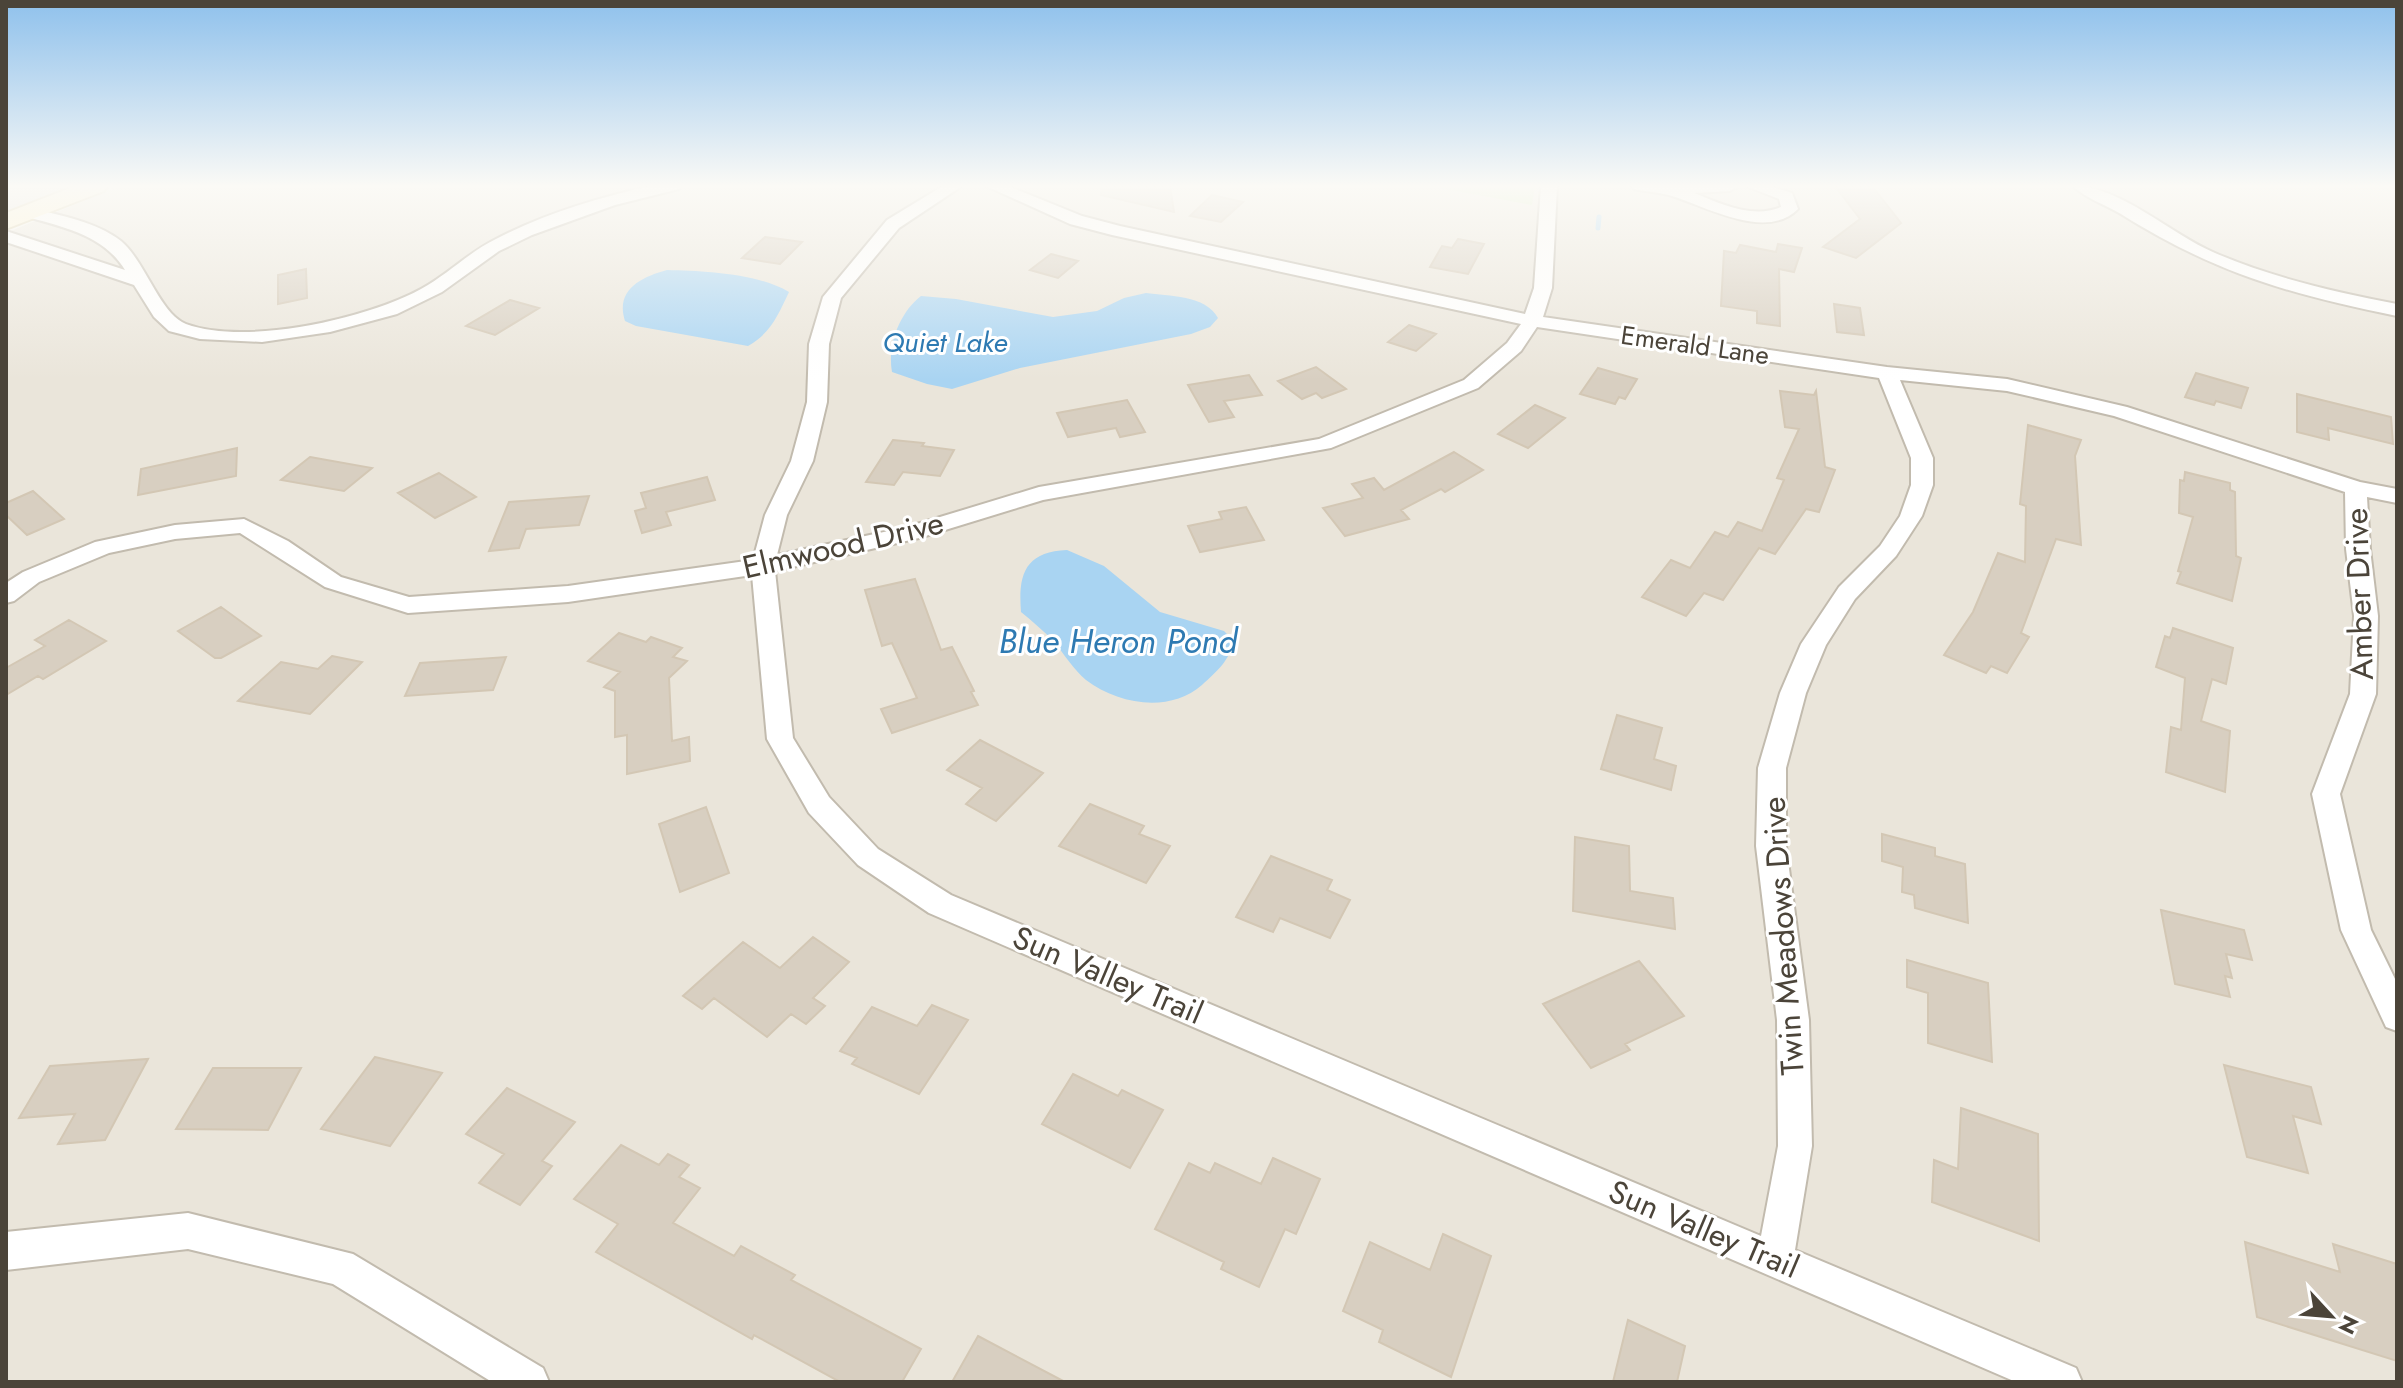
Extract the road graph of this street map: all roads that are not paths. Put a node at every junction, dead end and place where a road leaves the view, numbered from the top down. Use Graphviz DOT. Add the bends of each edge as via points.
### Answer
graph roads {
  1 [pos="50,251"];
  2 [pos="120,251"];
  3 [pos="489,251"];
  4 [pos="871,251"];
  5 [pos="1209,251"];
  6 [pos="1545,251"];
  7 [pos="2199,251"];
  8 [pos="144,282"];
  9 [pos="2397,310"];
  10 [pos="1532,321"];
  11 [pos="1887,373"];
  12 [pos="2356,488"];
  13 [pos="2397,496"];
  14 [pos="763,566"];
  15 [pos="6,595"];
  16 [pos="2397,1017"];
  17 [pos="6,1251"];
  18 [pos="1775,1260"];
  19 [pos="529,1382"];
  20 [pos="2062,1382"];
  1 -- 8 [label="street"];
  2 -- 8 [label="street"];
  3 -- 8 [label="street" via="412,301 353,322 296,333 224,337 174,326"];
  4 -- 14 [label="street, Sun Valley Trail" via="832,297 819,344 817,402 802,461 776,515"];
  5 -- 10 [label="street, Emerald Lane"];
  6 -- 10 [label="street, Elmwood Drive" via="1543,288"];
  7 -- 9 [label="street" via="2256,274"];
  10 -- 11 [label="street, Emerald Lane"];
  10 -- 14 [label="street, Elmwood Drive" via="1514,347 1471,384 1324,444 1039,494 911,533"];
  11 -- 12 [label="street, Emerald Lane" via="2007,385 2120,411"];
  11 -- 18 [label="street, Twin Meadows Drive" via="1922,458 1922,485 1904,528 1847,593 1814,644 1793,693 1772,768 1771,846 1793,1020 1795,1146"];
  12 -- 13 [label="street, Emerald Lane"];
  12 -- 16 [label="street, Amber Drive" via="2366,616 2363,694 2326,794 2356,930"];
  14 -- 15 [label="street, Elmwood Drive" via="568,594 408,605 333,582 244,526 175,532 103,547 31,577"];
  14 -- 18 [label="street, Sun Valley Trail" via="780,739 819,805 868,857 940,904"];
  17 -- 19 [label="street" via="188,1231 340,1267"];
  18 -- 20 [label="street, Sun Valley Trail"];
}
